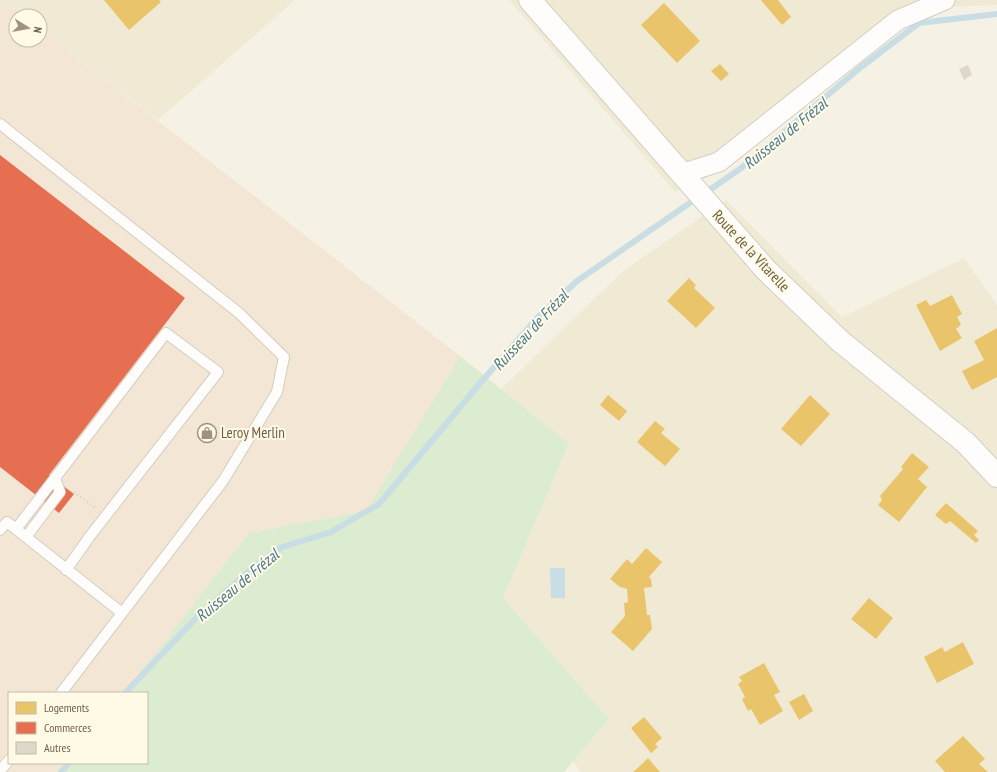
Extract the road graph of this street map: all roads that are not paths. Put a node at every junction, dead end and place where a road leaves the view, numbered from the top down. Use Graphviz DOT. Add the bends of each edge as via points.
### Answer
graph roads {
  1 [pos="530,0"];
  2 [pos="945,0"];
  3 [pos="0,124"];
  4 [pos="685,179"];
  5 [pos="997,476"];
  6 [pos="55,478"];
  7 [pos="2,523"];
  8 [pos="16,529"];
  9 [pos="26,537"];
  10 [pos="66,570"];
  11 [pos="122,614"];
  12 [pos="62,692"];
  1 -- 4 [label="street, Route de la Vitarelle"];
  2 -- 4 [label="street" via="898,20 719,162"];
  3 -- 11 [label="lane" via="240,313 284,357 277,392 223,481"];
  4 -- 5 [label="street, Route de la Vitarelle" via="766,270 840,341 966,443"];
  6 -- 8 [label="lane"];
  6 -- 9 [label="lane" via="60,492"];
  6 -- 10 [label="lane" via="166,334 218,372"];
  7 -- 8 [label="lane"];
  8 -- 9 [label="lane"];
  9 -- 10 [label="lane"];
  10 -- 11 [label="lane"];
  11 -- 12 [label="lane"];
}
